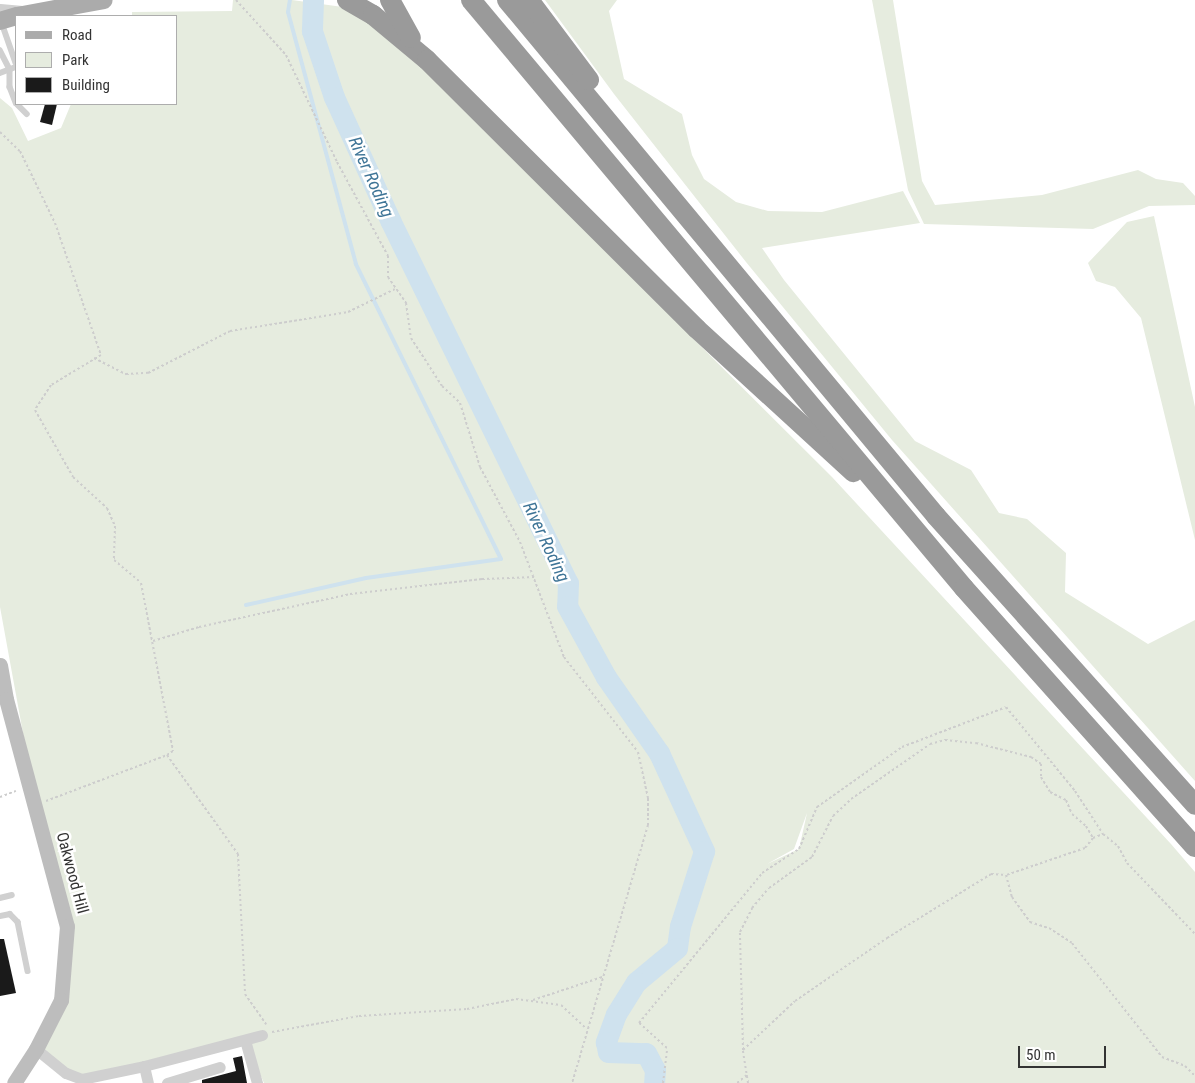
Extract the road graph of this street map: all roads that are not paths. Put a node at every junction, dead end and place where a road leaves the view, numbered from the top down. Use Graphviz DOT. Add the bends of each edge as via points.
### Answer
graph roads {
  1 [pos="104,0"];
  2 [pos="347,0"];
  3 [pos="390,0"];
  4 [pos="507,0"];
  5 [pos="473,2"];
  6 [pos="530,2"];
  7 [pos="17,15"];
  8 [pos="11,16"];
  9 [pos="0,50"];
  10 [pos="15,54"];
  11 [pos="427,60"];
  12 [pos="15,68"];
  13 [pos="10,70"];
  14 [pos="0,73"];
  15 [pos="15,100"];
  16 [pos="18,105"];
  17 [pos="27,114"];
  18 [pos="640,160"];
  19 [pos="913,528"];
  20 [pos="0,665"];
  21 [pos="1195,805"];
  22 [pos="1195,847"];
  23 [pos="12,895"];
  24 [pos="0,898"];
  25 [pos="0,916"];
  26 [pos="28,971"];
  27 [pos="262,1035"];
  28 [pos="245,1040"];
  29 [pos="36,1049"];
  30 [pos="144,1066"];
  31 [pos="220,1067"];
  32 [pos="14,1083"];
  33 [pos="148,1083"];
  34 [pos="167,1083"];
  35 [pos="257,1083"];
  1 -- 7 [label="main road"];
  2 -- 11 [label="highway" via="373,15"];
  3 -- 11 [label="highway" via="399,22"];
  4 -- 18 [label="highway"];
  5 -- 19 [label="highway"];
  6 -- 18 [label="highway" via="586,75"];
  8 -- 10 [label="lane"];
  9 -- 13 [label="lane"];
  11 -- 19 [label="highway" via="697,329"];
  12 -- 13 [label="lane"];
  13 -- 14 [label="lane"];
  13 -- 15 [label="lane" via="10,87"];
  16 -- 17 [label="lane"];
  18 -- 21 [label="highway" via="936,516"];
  19 -- 22 [label="highway"];
  20 -- 29 [label="street, Oakwood Hill" via="6,699 67,926 61,1000"];
  23 -- 24 [label="lane"];
  25 -- 26 [label="lane" via="10,914 18,922"];
  27 -- 28 [label="street"];
  28 -- 30 [label="street"];
  28 -- 35 [label="street"];
  29 -- 30 [label="street" via="66,1073 82,1078"];
  29 -- 32 [label="street, Oakwood Hill"];
  30 -- 33 [label="street"];
  31 -- 34 [label="street"];
}
